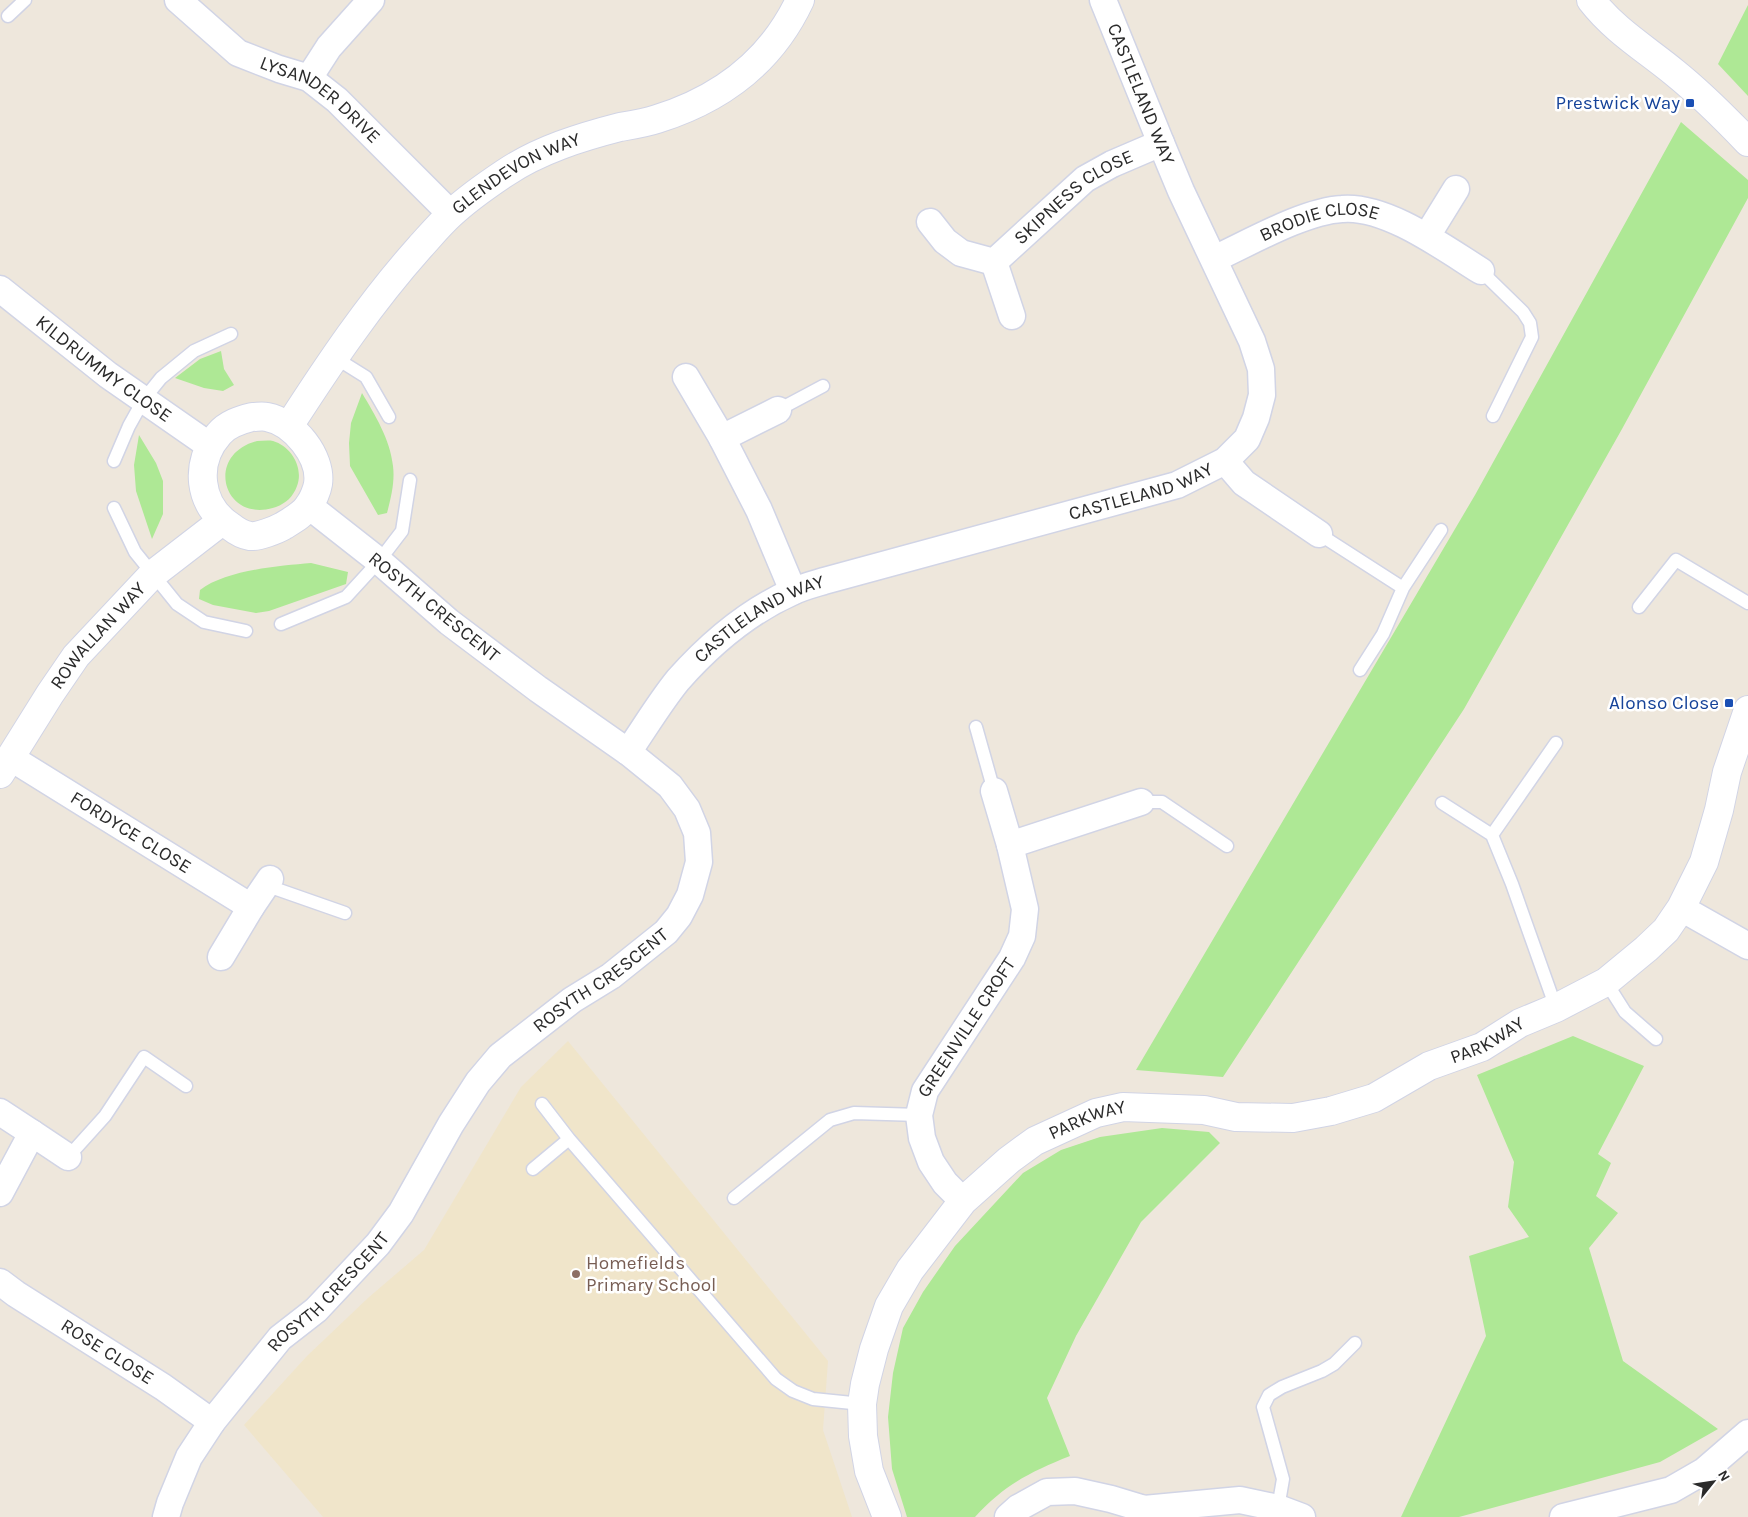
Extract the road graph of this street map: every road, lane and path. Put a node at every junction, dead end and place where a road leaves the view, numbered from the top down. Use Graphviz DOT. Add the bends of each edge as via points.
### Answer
graph roads {
  1 [pos="25,0"];
  2 [pos="178,0"];
  3 [pos="371,0"];
  4 [pos="800,0"];
  5 [pos="1103,0"];
  6 [pos="1591,0"];
  7 [pos="8,16"];
  8 [pos="309,78"];
  9 [pos="1748,142"];
  10 [pos="1161,143"];
  11 [pos="1456,189"];
  12 [pos="451,214"];
  13 [pos="930,222"];
  14 [pos="1427,236"];
  15 [pos="1214,259"];
  16 [pos="994,262"];
  17 [pos="1481,270"];
  18 [pos="0,289"];
  19 [pos="1012,316"];
  20 [pos="231,334"];
  21 [pos="334,357"];
  22 [pos="686,377"];
  23 [pos="823,386"];
  24 [pos="144,399"];
  25 [pos="778,410"];
  26 [pos="1493,416"];
  27 [pos="389,417"];
  28 [pos="288,426"];
  29 [pos="722,438"];
  30 [pos="210,446"];
  31 [pos="114,461"];
  32 [pos="1225,461"];
  33 [pos="410,480"];
  34 [pos="309,506"];
  35 [pos="114,508"];
  36 [pos="222,521"];
  37 [pos="1440,530"];
  38 [pos="1319,534"];
  39 [pos="379,561"];
  40 [pos="152,575"];
  41 [pos="1403,588"];
  42 [pos="793,591"];
  43 [pos="1748,603"];
  44 [pos="1639,607"];
  45 [pos="281,624"];
  46 [pos="246,631"];
  47 [pos="1360,670"];
  48 [pos="1748,710"];
  49 [pos="976,727"];
  50 [pos="1556,742"];
  51 [pos="628,752"];
  52 [pos="6,766"];
  53 [pos="994,791"];
  54 [pos="1140,802"];
  55 [pos="1442,803"];
  56 [pos="1492,835"];
  57 [pos="1010,845"];
  58 [pos="1227,846"];
  59 [pos="267,882"];
  60 [pos="251,907"];
  61 [pos="1681,908"];
  62 [pos="345,913"];
  63 [pos="1748,946"];
  64 [pos="221,957"];
  65 [pos="1606,982"];
  66 [pos="1556,1008"];
  67 [pos="1656,1039"];
  68 [pos="186,1086"];
  69 [pos="542,1104"];
  70 [pos="0,1112"];
  71 [pos="919,1115"];
  72 [pos="32,1133"];
  73 [pos="569,1138"];
  74 [pos="68,1157"];
  75 [pos="533,1169"];
  76 [pos="0,1193"];
  77 [pos="734,1198"];
  78 [pos="963,1201"];
  79 [pos="0,1282"];
  80 [pos="1354,1344"];
  81 [pos="862,1404"];
  82 [pos="212,1422"];
  83 [pos="1746,1441"];
  84 [pos="1278,1508"];
  85 [pos="1170,1512"];
  86 [pos="166,1517"];
  87 [pos="887,1517"];
  88 [pos="1008,1517"];
  89 [pos="1302,1517"];
  90 [pos="1563,1517"];
  1 -- 7 [label="lane"];
  2 -- 8 [label="street, LYSANDER DRIVE" via="238,53"];
  3 -- 8 [label="street" via="329,46"];
  4 -- 12 [label="street, GLENDEVON WAY" via="793,16 771,46 745,74 716,95 655,120 577,139 543,152 506,172"];
  5 -- 10 [label="street, CASTLELAND WAY"];
  6 -- 9 [label="street" via="1630,40 1675,73"];
  8 -- 12 [label="street, LYSANDER DRIVE" via="337,100"];
  10 -- 15 [label="street, CASTLELAND WAY"];
  10 -- 16 [label="street, SKIPNESS CLOSE" via="1085,179"];
  11 -- 14 [label="street"];
  12 -- 21 [label="street, GLENDEVON WAY" via="394,277"];
  13 -- 16 [label="street" via="945,241 961,253"];
  14 -- 15 [label="street, BRODIE CLOSE" via="1376,212 1344,208 1318,213"];
  14 -- 17 [label="street, BRODIE CLOSE"];
  15 -- 32 [label="street, CASTLELAND WAY" via="1261,368 1262,395 1256,418 1247,440"];
  16 -- 19 [label="street"];
  17 -- 26 [label="lane" via="1522,312 1530,323 1532,337"];
  18 -- 24 [label="street, KILDRUMMY CLOSE" via="108,375"];
  20 -- 24 [label="lane" via="194,351 161,378"];
  21 -- 27 [label="lane" via="366,377"];
  21 -- 28 [label="street, GLENDEVON WAY"];
  22 -- 29 [label="street"];
  23 -- 25 [label="lane"];
  24 -- 30 [label="street, KILDRUMMY CLOSE"];
  24 -- 31 [label="lane"];
  25 -- 29 [label="street"];
  28 -- 30 [label="street" via="268,417 236,421 220,432"];
  28 -- 34 [label="street" via="305,441 316,464 318,485"];
  29 -- 42 [label="street" via="759,510"];
  30 -- 36 [label="street" via="202,475 204,493"];
  32 -- 38 [label="street" via="1244,483"];
  32 -- 42 [label="street, CASTLELAND WAY" via="1177,485"];
  33 -- 39 [label="lane" via="402,531"];
  34 -- 36 [label="street" via="275,530 251,536"];
  34 -- 39 [label="street, ROSYTH CRESCENT"];
  35 -- 40 [label="lane" via="135,552"];
  36 -- 40 [label="street, ROWALLAN WAY"];
  37 -- 41 [label="lane"];
  38 -- 41 [label="lane"];
  39 -- 45 [label="lane" via="346,597"];
  39 -- 51 [label="street, ROSYTH CRESCENT" via="449,622"];
  40 -- 46 [label="lane" via="177,604 204,622"];
  40 -- 52 [label="street, ROWALLAN WAY" via="76,656"];
  41 -- 47 [label="lane" via="1382,634"];
  42 -- 51 [label="street, CASTLELAND WAY" via="764,605 705,652 677,682"];
  43 -- 44 [label="lane" via="1676,560"];
  48 -- 61 [label="street, PARKWAY" via="1726,772 1704,862"];
  49 -- 53 [label="lane"];
  50 -- 56 [label="lane"];
  51 -- 82 [label="street, ROSYTH CRESCENT" via="670,786 687,809 697,833 699,862 690,895 679,916 666,932 611,976 572,1000 500,1056 478,1082 401,1213 378,1244 316,1310 280,1338"];
  52 -- 60 [label="street, FORDYCE CLOSE"];
  53 -- 57 [label="street, GREENVILLE CROFT"];
  54 -- 57 [label="street"];
  54 -- 58 [label="lane" via="1162,802"];
  55 -- 56 [label="lane"];
  56 -- 66 [label="lane"];
  57 -- 71 [label="street, GREENVILLE CROFT" via="1025,909 1022,936 1012,958 925,1091"];
  59 -- 60 [label="street"];
  59 -- 62 [label="lane"];
  60 -- 64 [label="street"];
  61 -- 63 [label="street"];
  61 -- 65 [label="street, PARKWAY" via="1666,930"];
  65 -- 66 [label="street, PARKWAY"];
  65 -- 67 [label="lane" via="1625,1012"];
  66 -- 78 [label="street, PARKWAY" via="1520,1023 1482,1047 1429,1066 1374,1098 1331,1111 1293,1118 1236,1117 1204,1110 1123,1107 1096,1113 1034,1142"];
  68 -- 74 [label="lane" via="144,1057 105,1116"];
  69 -- 73 [label="lane"];
  70 -- 72 [label="street"];
  71 -- 77 [label="lane" via="854,1113 830,1120"];
  71 -- 78 [label="street, GREENVILLE CROFT" via="922,1138 931,1162"];
  72 -- 74 [label="street"];
  72 -- 76 [label="street"];
  73 -- 75 [label="lane"];
  73 -- 81 [label="lane" via="776,1379 792,1391 813,1399"];
  78 -- 81 [label="street, PARKWAY" via="910,1270 889,1306 874,1349"];
  79 -- 82 [label="street, ROSE CLOSE"];
  80 -- 84 [label="lane" via="1322,1372 1268,1395 1263,1407 1283,1479"];
  81 -- 87 [label="street, PARKWAY" via="869,1471"];
  82 -- 86 [label="street, ROSYTH CRESCENT" via="189,1457"];
  83 -- 90 [label="street" via="1671,1490"];
  84 -- 85 [label="street" via="1240,1500"];
  84 -- 89 [label="street"];
  85 -- 88 [label="street" via="1144,1509 1075,1491 1047,1492"];
}
